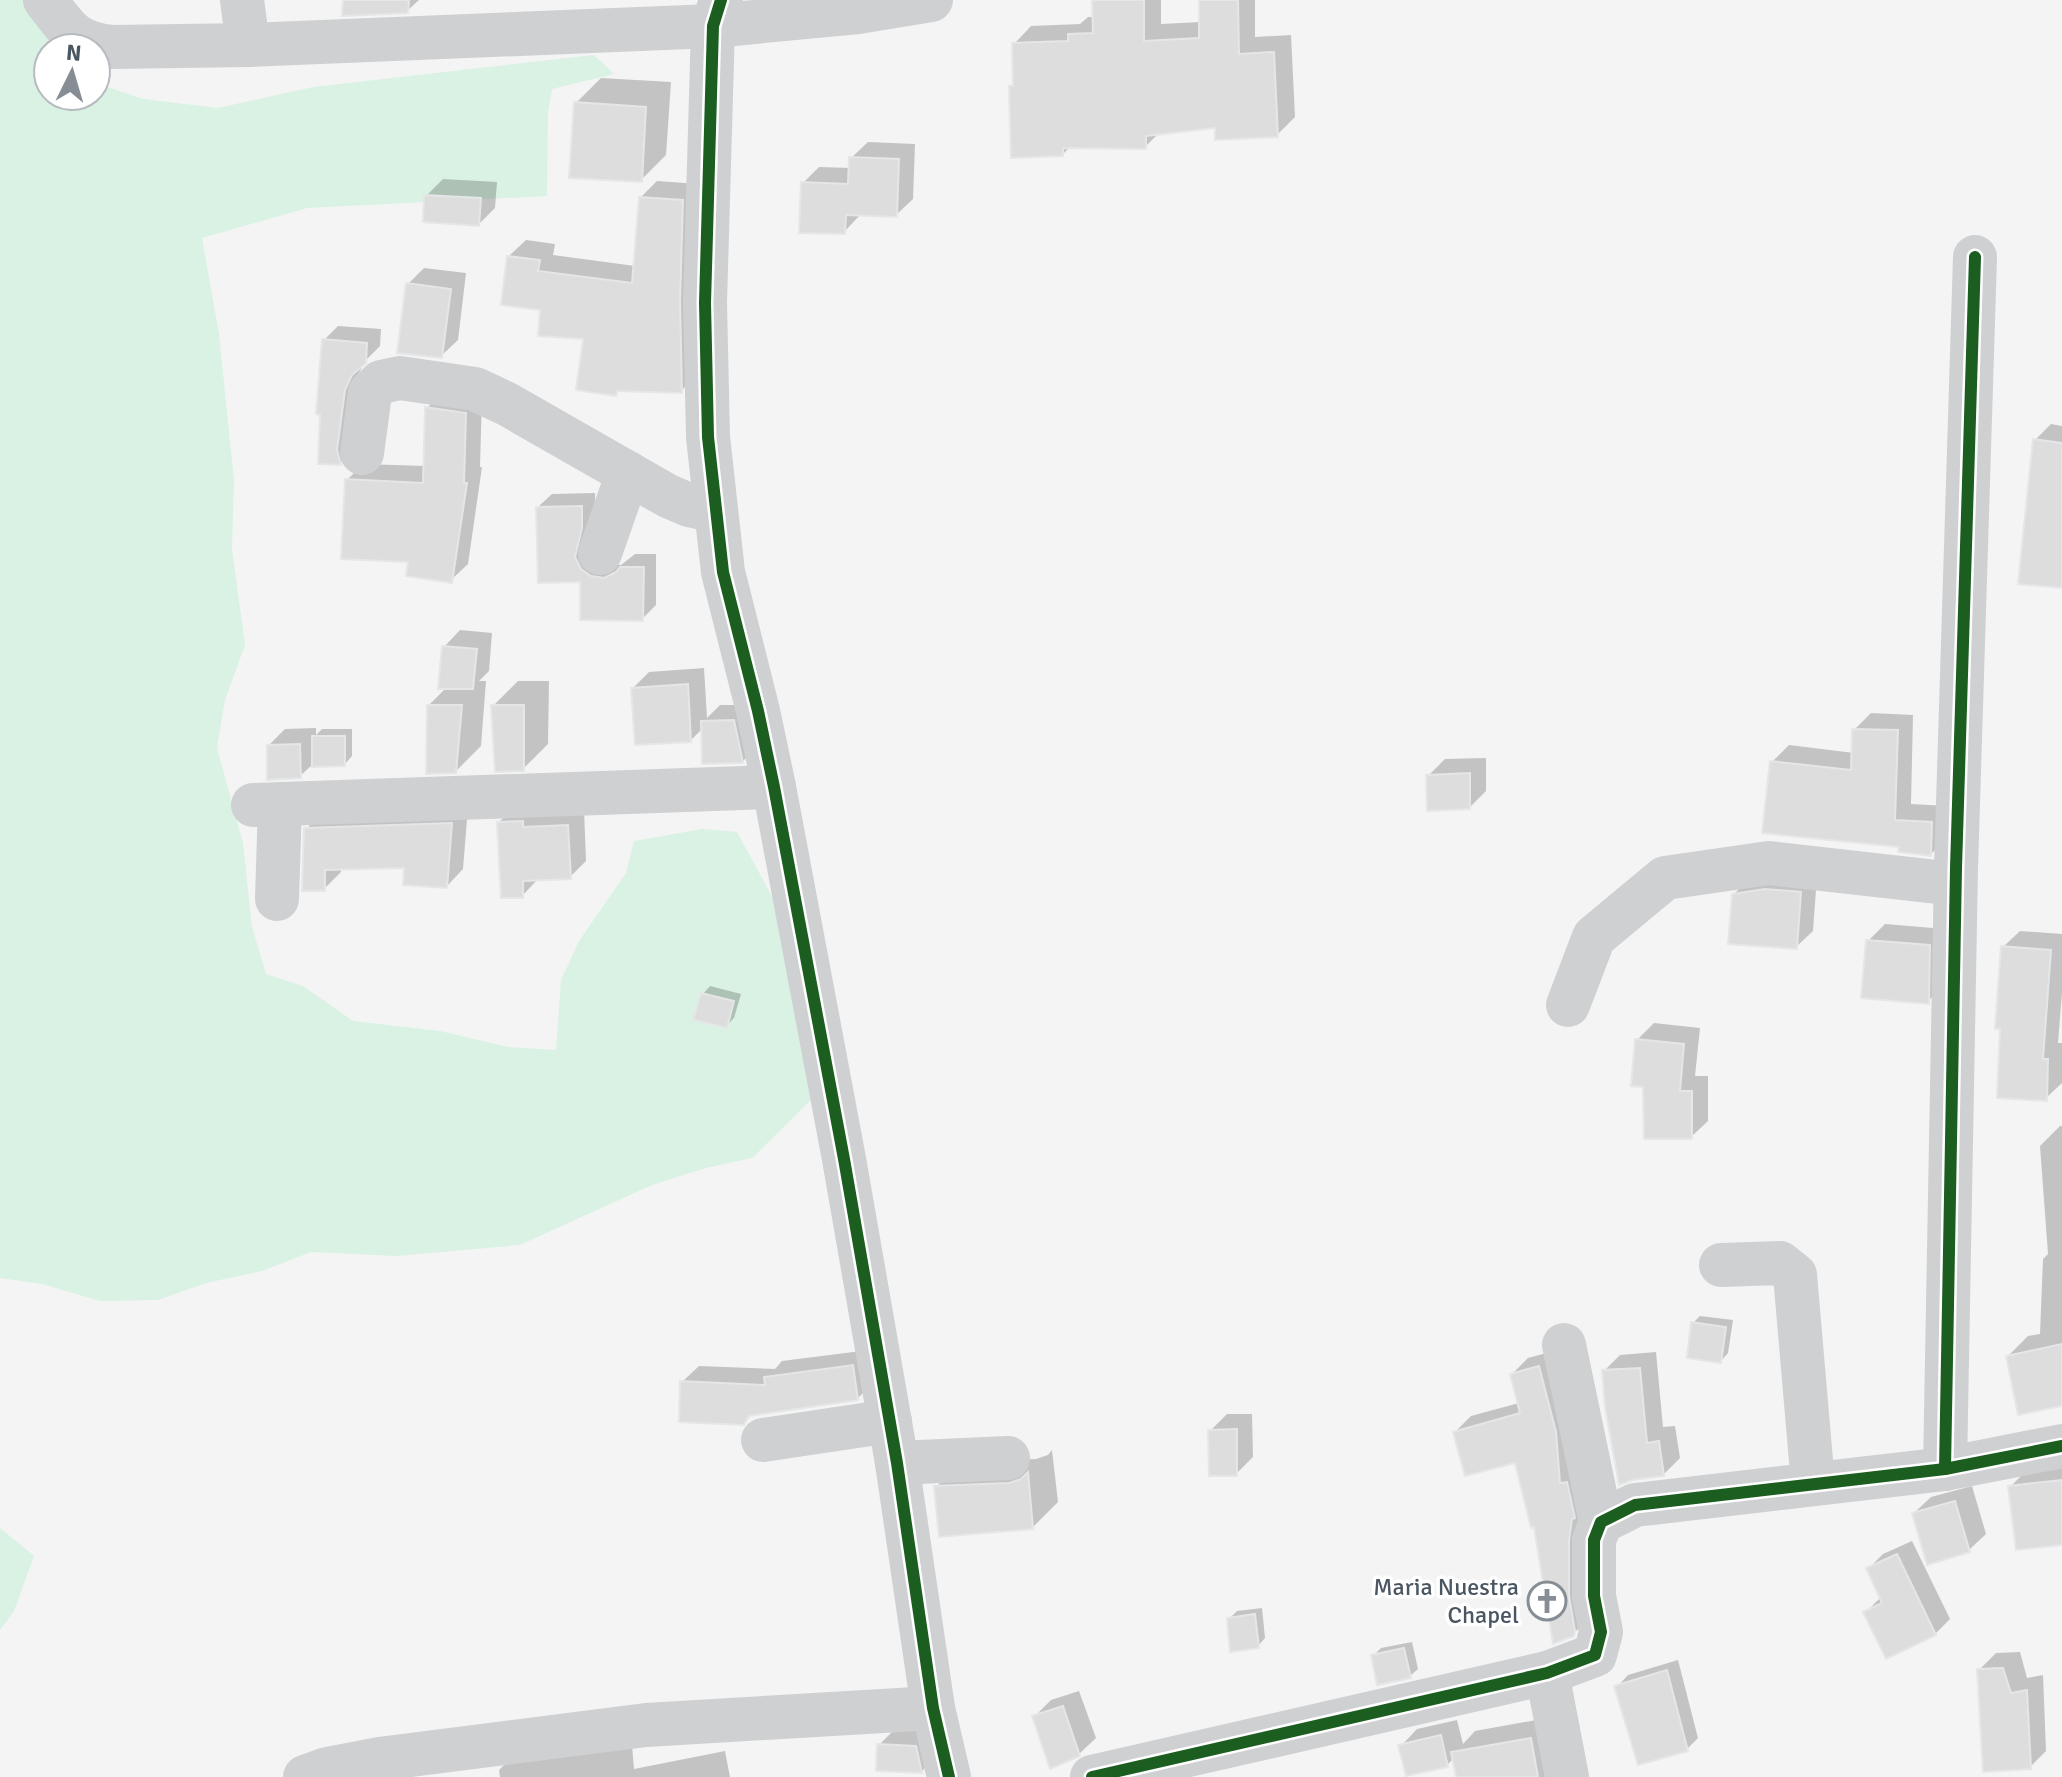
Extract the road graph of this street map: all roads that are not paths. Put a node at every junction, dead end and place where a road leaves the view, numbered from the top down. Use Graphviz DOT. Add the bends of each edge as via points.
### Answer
graph roads {
  1 [pos="45,0"];
  2 [pos="242,0"];
  3 [pos="931,0"];
  4 [pos="717,13"];
  5 [pos="580,16"];
  6 [pos="248,45"];
  7 [pos="1975,257"];
  8 [pos="362,453"];
  9 [pos="628,473"];
  10 [pos="716,511"];
  11 [pos="600,553"];
  12 [pos="774,787"];
  13 [pos="1955,884"];
  14 [pos="277,899"];
  15 [pos="1568,1005"];
  16 [pos="1721,1265"];
  17 [pos="1564,1345"];
  18 [pos="890,1421"];
  19 [pos="763,1440"];
  20 [pos="2062,1446"];
  21 [pos="1008,1458"];
  22 [pos="897,1463"];
  23 [pos="1945,1469"];
  24 [pos="1813,1484"];
  25 [pos="1601,1522"];
  26 [pos="1547,1673"];
  27 [pos="933,1708"];
  28 [pos="305,1777"];
  29 [pos="949,1777"];
  30 [pos="1092,1777"];
  31 [pos="1567,1777"];
  1 -- 6 [label="street" via="74,36 92,45"];
  2 -- 6 [label="street"];
  3 -- 4 [label="street" via="858,12"];
  4 -- 5 [label="street"];
  4 -- 10 [label="street" via="705,303 708,437"];
  5 -- 6 [label="street"];
  7 -- 13 [label="street"];
  8 -- 9 [label="street" via="370,393 381,382 400,378 475,389"];
  9 -- 10 [label="street" via="689,505"];
  9 -- 11 [label="street"];
  10 -- 12 [label="street" via="723,572"];
  12 -- 14 [label="street" via="266,804"];
  12 -- 18 [label="street"];
  13 -- 15 [label="street" via="1769,863 1665,878 1594,937"];
  13 -- 23 [label="street"];
  16 -- 24 [label="street" via="1780,1263 1795,1275"];
  17 -- 25 [label="street"];
  18 -- 19 [label="street"];
  18 -- 22 [label="street"];
  20 -- 23 [label="street"];
  21 -- 22 [label="street"];
  22 -- 27 [label="street"];
  23 -- 24 [label="street"];
  24 -- 25 [label="street" via="1635,1505"];
  25 -- 26 [label="street" via="1594,1540 1594,1596 1601,1632 1595,1655"];
  26 -- 30 [label="street"];
  26 -- 31 [label="street"];
  27 -- 28 [label="street" via="646,1725 379,1759"];
  27 -- 29 [label="street"];
}
